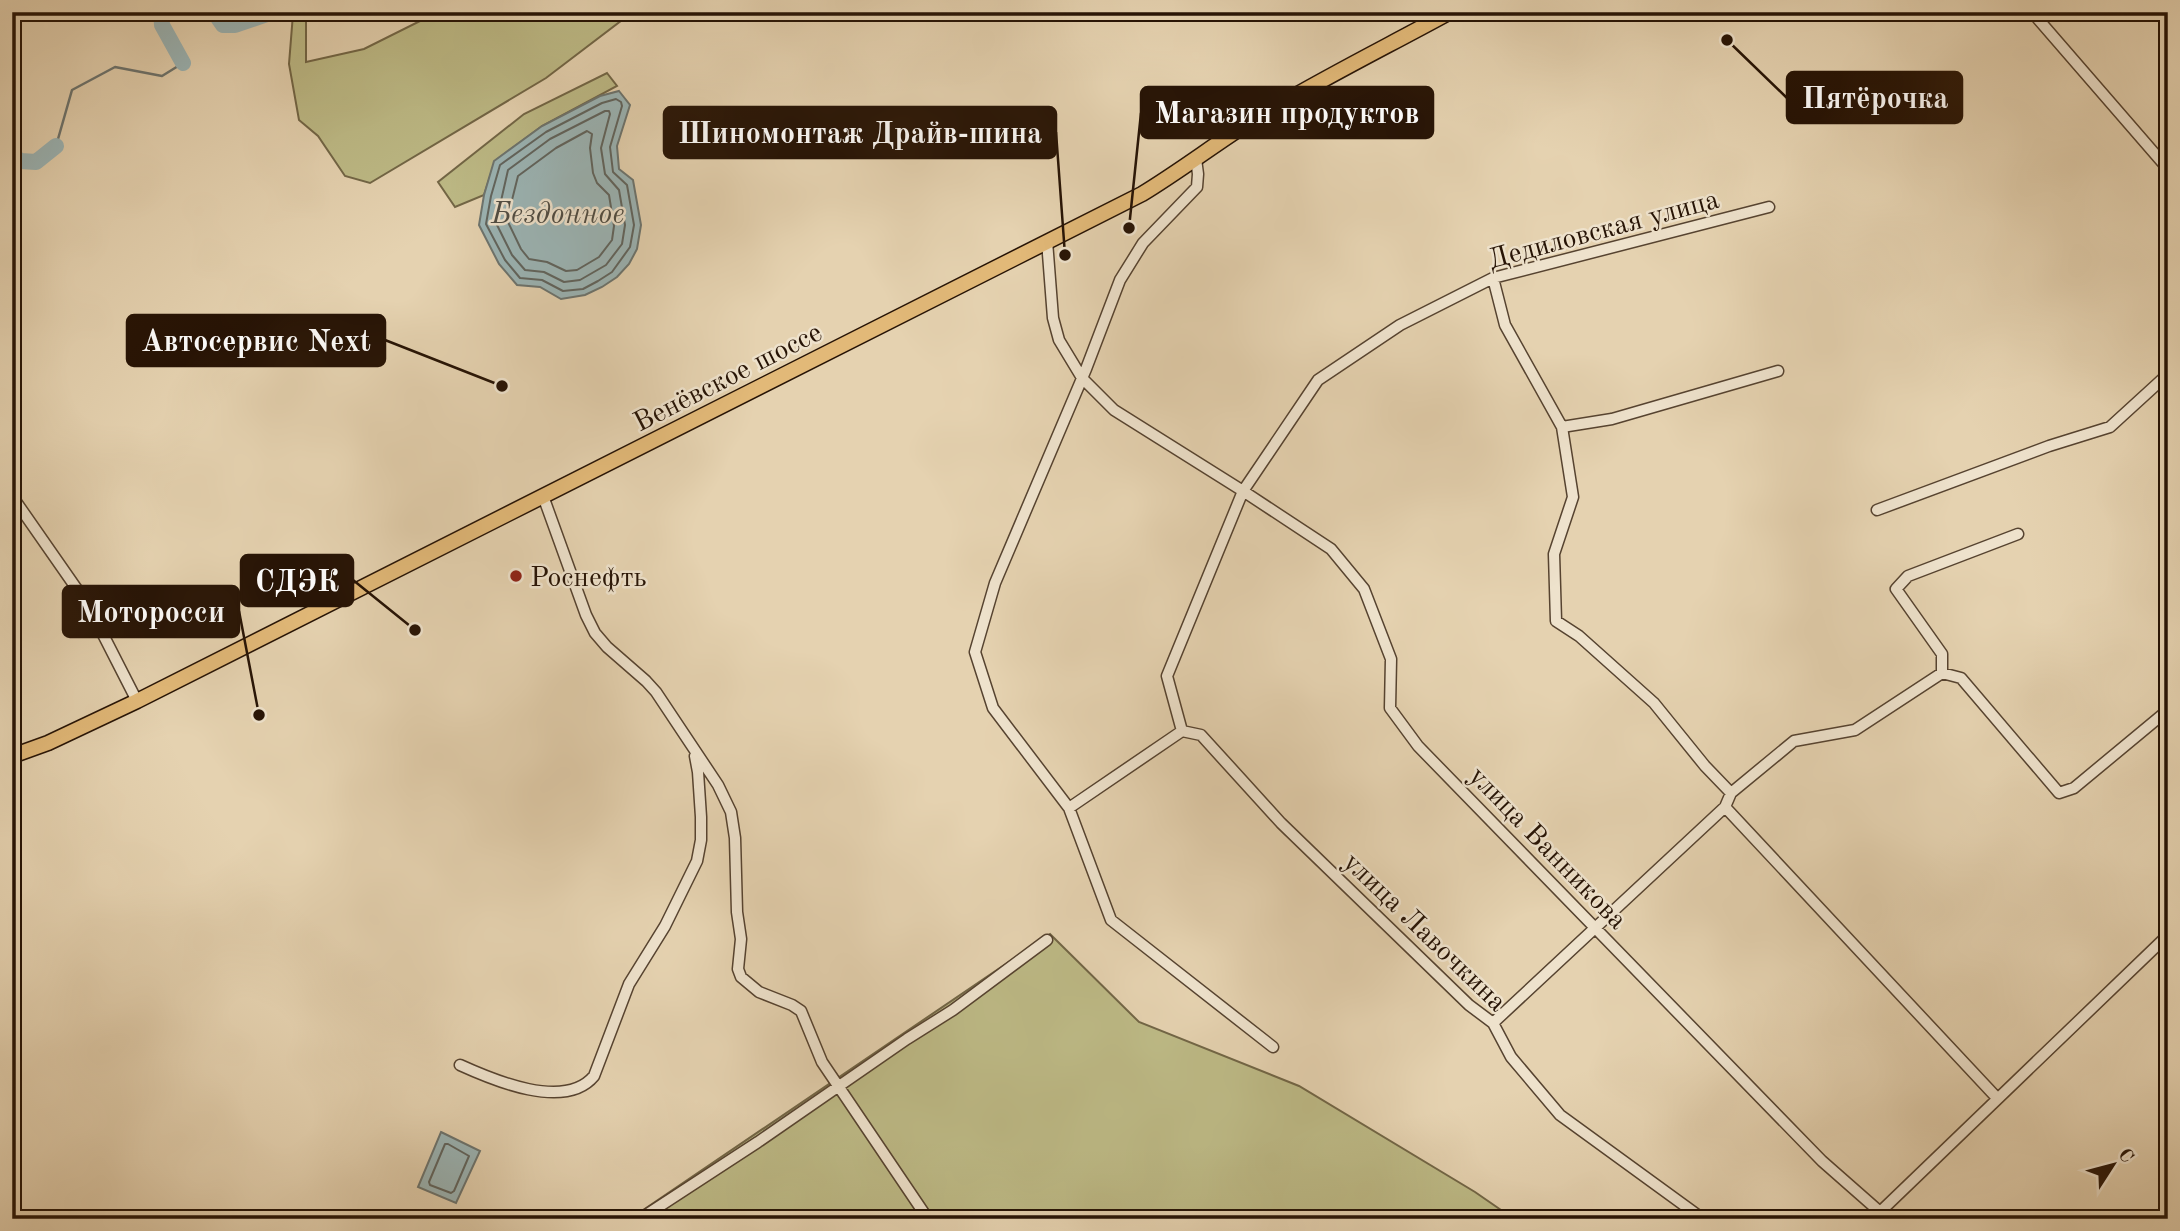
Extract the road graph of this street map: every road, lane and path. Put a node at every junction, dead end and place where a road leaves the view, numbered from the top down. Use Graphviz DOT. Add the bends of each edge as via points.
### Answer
graph roads {
  1 [pos="1444,12"];
  2 [pos="1450,12"];
  3 [pos="2032,12"];
  4 [pos="1432,22"];
  5 [pos="1196,159"];
  6 [pos="2168,169"];
  7 [pos="1769,207"];
  8 [pos="1047,241"];
  9 [pos="1493,278"];
  10 [pos="1778,372"];
  11 [pos="2168,374"];
  12 [pos="1082,378"];
  13 [pos="1562,427"];
  14 [pos="1243,491"];
  15 [pos="12,496"];
  16 [pos="543,496"];
  17 [pos="1877,510"];
  18 [pos="2018,534"];
  19 [pos="1942,673"];
  20 [pos="137,701"];
  21 [pos="2168,710"];
  22 [pos="1182,731"];
  23 [pos="693,750"];
  24 [pos="12,755"];
  25 [pos="1731,793"];
  26 [pos="1725,807"];
  27 [pos="1069,808"];
  28 [pos="1595,927"];
  29 [pos="2168,935"];
  30 [pos="1046,940"];
  31 [pos="1493,1023"];
  32 [pos="1273,1047"];
  33 [pos="460,1065"];
  34 [pos="838,1086"];
  35 [pos="1997,1098"];
  36 [pos="640,1219"];
  37 [pos="928,1219"];
  38 [pos="1703,1219"];
  1 -- 4 [label="main road"];
  2 -- 4 [label="main road, Венёвское шоссе"];
  3 -- 6 [label="street"];
  4 -- 5 [label="main road, Венёвское шоссе" via="1306,89"];
  5 -- 8 [label="main road, Венёвское шоссе" via="1142,194"];
  5 -- 12 [label="street" via="1197,187 1143,243 1121,280"];
  7 -- 9 [label="street, Дедиловская улица"];
  8 -- 12 [label="street, улица Ванникова" via="1053,318 1059,340"];
  8 -- 16 [label="main road, Венёвское шоссе"];
  9 -- 13 [label="street" via="1505,325"];
  9 -- 14 [label="street, Дедиловская улица" via="1400,325 1318,380"];
  10 -- 13 [label="street" via="1612,419"];
  11 -- 17 [label="street" via="2110,427"];
  12 -- 14 [label="street, улица Ванникова" via="1114,410"];
  12 -- 27 [label="street" via="995,583 975,652 993,708"];
  13 -- 25 [label="street" via="1573,497 1554,554 1556,621 1654,703"];
  14 -- 22 [label="street, Дедиловская улица" via="1167,676"];
  14 -- 28 [label="street, улица Ванникова" via="1331,549 1364,589 1391,659 1390,708 1418,746"];
  15 -- 20 [label="street" via="88,604"];
  16 -- 20 [label="main road, Венёвское шоссе"];
  16 -- 23 [label="street" via="595,633 656,692"];
  18 -- 19 [label="street" via="1908,576 1896,589 1941,654"];
  19 -- 21 [label="street" via="1961,678 2059,793 2074,788"];
  19 -- 25 [label="street" via="1855,730 1794,741"];
  20 -- 24 [label="main road, Венёвское шоссе"];
  22 -- 27 [label="street"];
  22 -- 31 [label="street, улица Лавочкина" via="1200,735 1281,823"];
  23 -- 33 [label="street" via="701,817 697,861 629,984 594,1076 570,1092 535,1090 503,1084"];
  23 -- 34 [label="street" via="731,812 741,977 759,992 801,1011 822,1062"];
  25 -- 26 [label="street"];
  26 -- 28 [label="street"];
  26 -- 35 [label="street"];
  27 -- 32 [label="street" via="1111,920"];
  28 -- 31 [label="street"];
  28 -- 35 [label="street, улица Ванникова" via="1822,1161 1880,1212"];
  29 -- 35 [label="street"];
  30 -- 34 [label="street" via="953,1010"];
  31 -- 38 [label="street, улица Лавочкина" via="1511,1057 1560,1115"];
  34 -- 36 [label="street"];
  34 -- 37 [label="street"];
}
